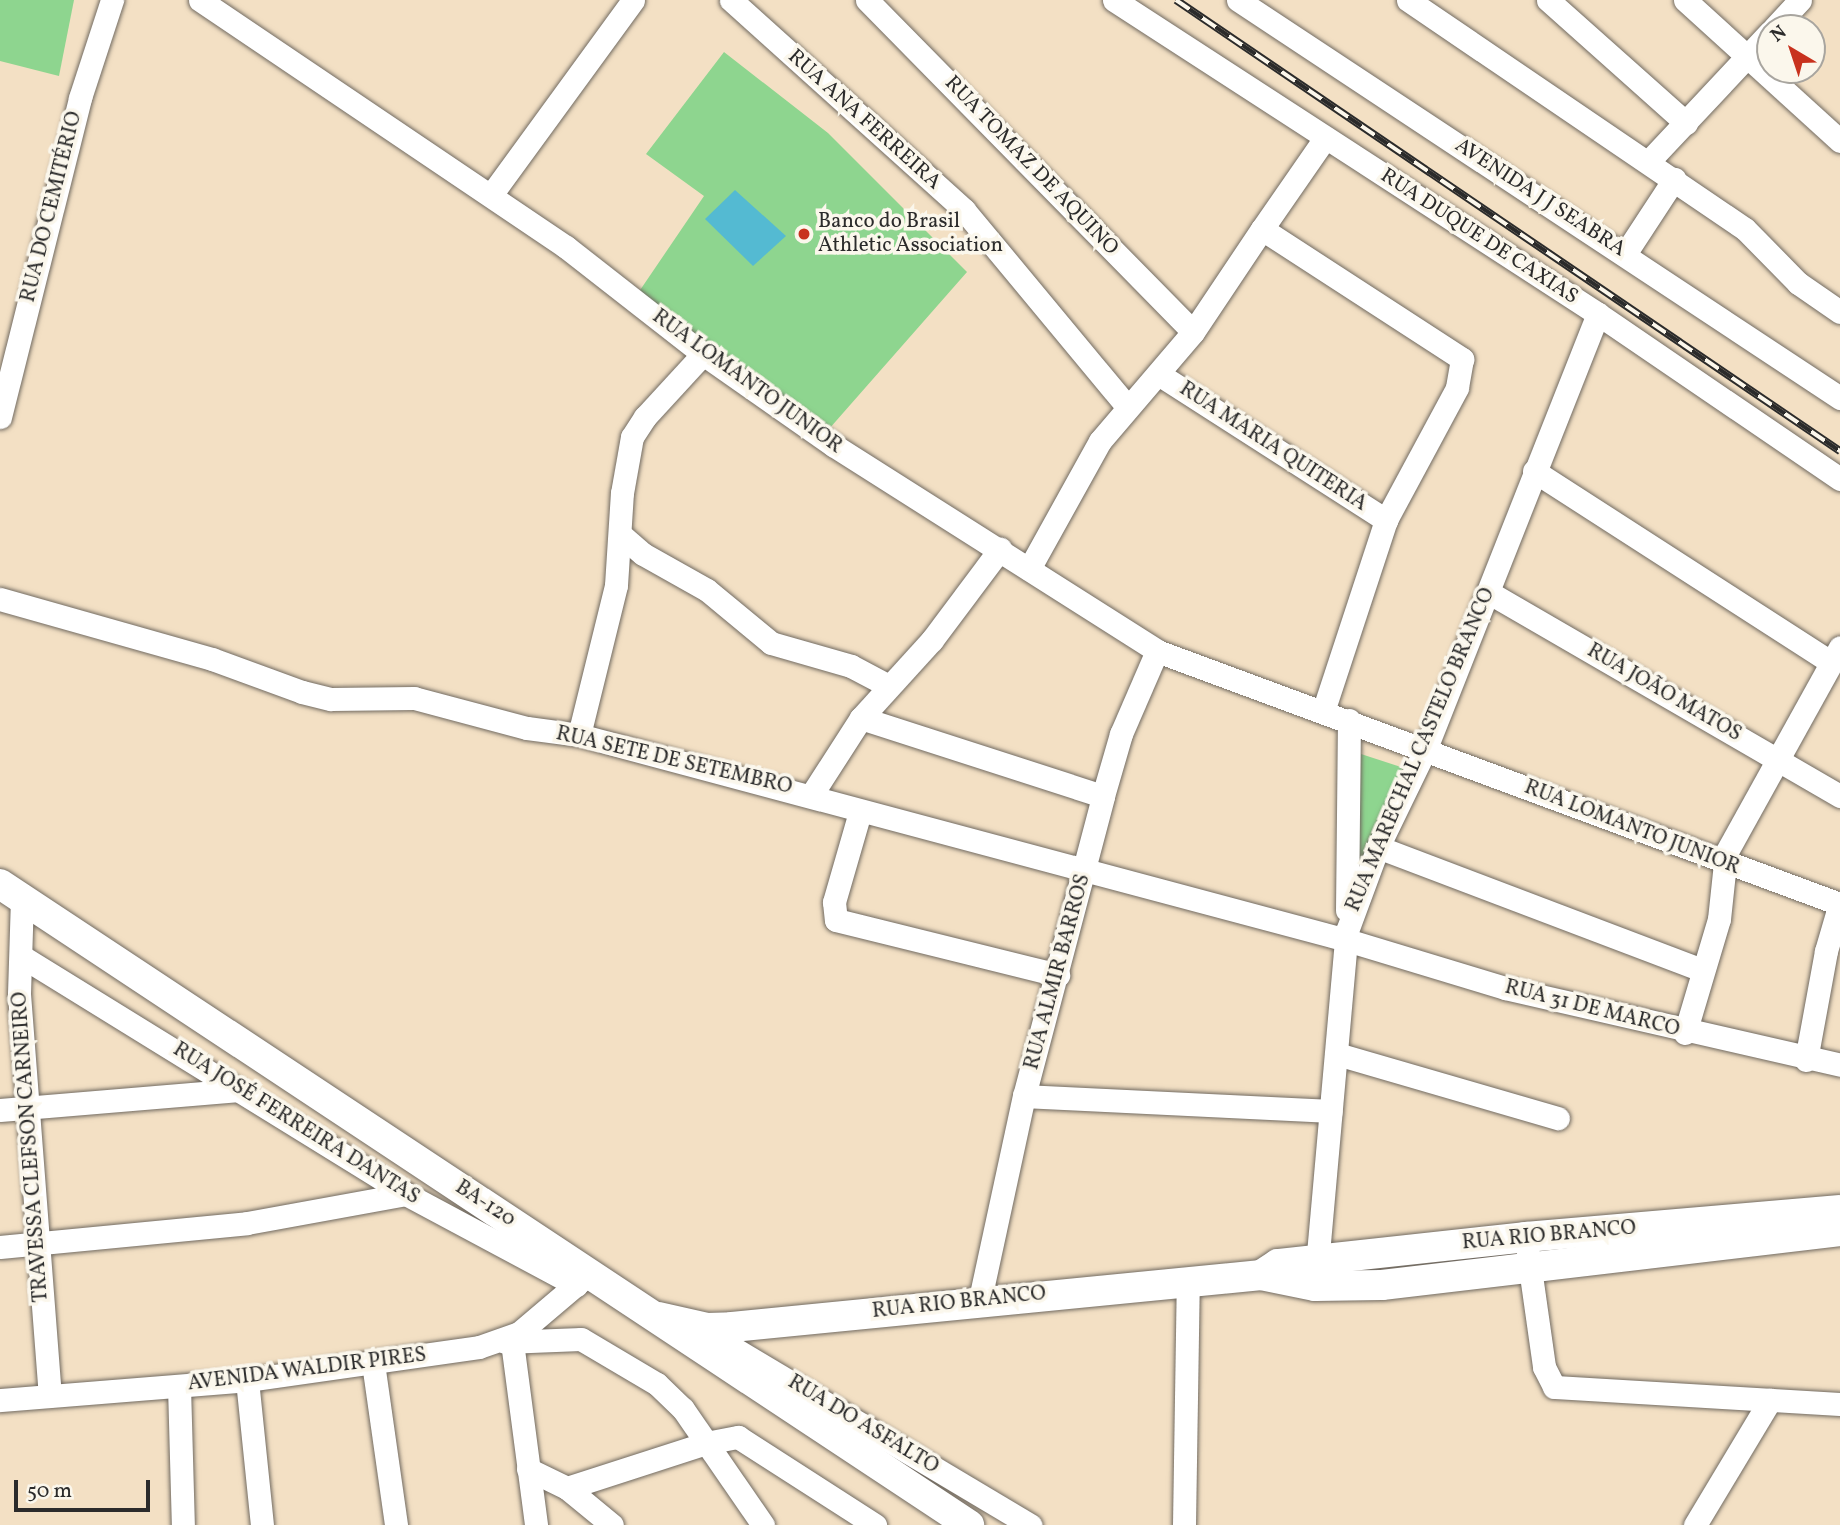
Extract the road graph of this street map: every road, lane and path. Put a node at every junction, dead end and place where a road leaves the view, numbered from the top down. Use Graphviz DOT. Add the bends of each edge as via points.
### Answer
graph roads {
  1 [pos="112,0"];
  2 [pos="200,0"];
  3 [pos="633,0"];
  4 [pos="732,0"];
  5 [pos="867,0"];
  6 [pos="1114,0"];
  7 [pos="1238,0"];
  8 [pos="1408,0"];
  9 [pos="1548,0"];
  10 [pos="1685,0"];
  11 [pos="1800,0"];
  12 [pos="1787,14"];
  13 [pos="1756,48"];
  14 [pos="1748,57"];
  15 [pos="1686,123"];
  16 [pos="1325,138"];
  17 [pos="1840,141"];
  18 [pos="1649,161"];
  19 [pos="1674,179"];
  20 [pos="491,195"];
  21 [pos="1262,229"];
  22 [pos="1625,254"];
  23 [pos="1840,312"];
  24 [pos="1598,314"];
  25 [pos="1194,332"];
  26 [pos="703,354"];
  27 [pos="1160,375"];
  28 [pos="1840,398"];
  29 [pos="1127,406"];
  30 [pos="0,417"];
  31 [pos="1534,471"];
  32 [pos="1840,479"];
  33 [pos="1386,520"];
  34 [pos="621,535"];
  35 [pos="999,549"];
  36 [pos="1029,569"];
  37 [pos="1488,592"];
  38 [pos="0,599"];
  39 [pos="1157,651"];
  40 [pos="1835,655"];
  41 [pos="889,686"];
  42 [pos="1324,709"];
  43 [pos="861,718"];
  44 [pos="1349,720"];
  45 [pos="579,735"];
  46 [pos="1426,748"];
  47 [pos="1776,757"];
  48 [pos="812,794"];
  49 [pos="1103,796"];
  50 [pos="1840,796"];
  51 [pos="860,812"];
  52 [pos="1378,847"];
  53 [pos="1725,865"];
  54 [pos="1086,869"];
  55 [pos="11,891"];
  56 [pos="1840,904"];
  57 [pos="1347,935"];
  58 [pos="21,956"];
  59 [pos="1702,970"];
  60 [pos="1058,975"];
  61 [pos="9,995"];
  62 [pos="1685,1033"];
  63 [pos="1337,1054"];
  64 [pos="1806,1060"];
  65 [pos="1840,1065"];
  66 [pos="239,1090"];
  67 [pos="1024,1096"];
  68 [pos="27,1108"];
  69 [pos="0,1110"];
  70 [pos="1331,1111"];
  71 [pos="1558,1118"];
  72 [pos="406,1194"];
  73 [pos="1840,1210"];
  74 [pos="1840,1231"];
  75 [pos="1526,1237"];
  76 [pos="36,1244"];
  77 [pos="0,1247"];
  78 [pos="1529,1270"];
  79 [pos="1316,1272"];
  80 [pos="583,1279"];
  81 [pos="1188,1282"];
  82 [pos="980,1299"];
  83 [pos="658,1317"];
  84 [pos="695,1326"];
  85 [pos="507,1342"];
  86 [pos="373,1363"];
  87 [pos="247,1380"];
  88 [pos="179,1386"];
  89 [pos="50,1396"];
  90 [pos="0,1400"];
  91 [pos="1770,1400"];
  92 [pos="1840,1404"];
  93 [pos="706,1443"];
  94 [pos="528,1468"];
  95 [pos="567,1488"];
  96 [pos="183,1525"];
  97 [pos="262,1525"];
  98 [pos="397,1525"];
  99 [pos="536,1525"];
  100 [pos="612,1525"];
  101 [pos="763,1525"];
  102 [pos="875,1525"];
  103 [pos="969,1525"];
  104 [pos="1030,1525"];
  105 [pos="1184,1525"];
  106 [pos="1695,1525"];
  1 -- 30 [label="street, RUA DO CEMITÉRIO" via="80,97"];
  2 -- 20 [label="street, RUA LOMANTO JUNIOR"];
  3 -- 20 [label="street"];
  4 -- 29 [label="street, RUA ANA FERREIRA" via="964,210"];
  5 -- 25 [label="street, RUA TOMAZ DE AQUINO"];
  6 -- 16 [label="street, RUA DUQUE DE CAXIAS"];
  7 -- 22 [label="street, AVENIDA J J SEABRA"];
  8 -- 18 [label="street"];
  9 -- 15 [label="street"];
  10 -- 14 [label="street"];
  11 -- 12 [label="street"];
  13 -- 14 [label="street"];
  14 -- 15 [label="street"];
  14 -- 17 [label="street"];
  15 -- 18 [label="street"];
  16 -- 21 [label="street"];
  16 -- 24 [label="street, RUA DUQUE DE CAXIAS"];
  18 -- 19 [label="street"];
  19 -- 22 [label="street"];
  19 -- 23 [label="street" via="1745,229 1798,283"];
  20 -- 26 [label="street, RUA LOMANTO JUNIOR"];
  21 -- 25 [label="street"];
  21 -- 33 [label="street" via="1462,359 1457,388"];
  22 -- 28 [label="street, AVENIDA J J SEABRA"];
  24 -- 31 [label="street, RUA MARECHAL CASTELO BRANCO"];
  24 -- 32 [label="street, RUA DUQUE DE CAXIAS"];
  25 -- 27 [label="street"];
  26 -- 34 [label="street" via="645,417 632,438"];
  26 -- 35 [label="street, RUA LOMANTO JUNIOR" via="833,445"];
  27 -- 29 [label="street"];
  27 -- 33 [label="street, RUA MARIA QUITERIA"];
  29 -- 36 [label="street" via="1100,441"];
  31 -- 37 [label="street, RUA MARECHAL CASTELO BRANCO"];
  31 -- 40 [label="street"];
  33 -- 42 [label="street"];
  34 -- 41 [label="street" via="653,561 707,590 772,643 851,666"];
  34 -- 45 [label="street" via="616,585"];
  35 -- 36 [label="street, RUA LOMANTO JUNIOR"];
  35 -- 41 [label="street" via="932,640"];
  36 -- 39 [label="street, RUA LOMANTO JUNIOR"];
  37 -- 46 [label="street, RUA MARECHAL CASTELO BRANCO"];
  37 -- 47 [label="street, RUA JOÃO MATOS"];
  38 -- 45 [label="street, RUA SETE DE SETEMBRO" via="212,659 275,684 331,699 414,698 527,728"];
  39 -- 42 [label="street, RUA LOMANTO JUNIOR"];
  39 -- 49 [label="street, RUA ALMIR BARROS" via="1121,734"];
  40 -- 47 [label="street"];
  41 -- 43 [label="street"];
  42 -- 44 [label="street, RUA LOMANTO JUNIOR"];
  43 -- 48 [label="street"];
  43 -- 49 [label="street"];
  44 -- 46 [label="street, RUA LOMANTO JUNIOR"];
  44 -- 57 [label="street"];
  45 -- 48 [label="street, RUA SETE DE SETEMBRO"];
  46 -- 52 [label="street, RUA MARECHAL CASTELO BRANCO"];
  46 -- 53 [label="street, RUA LOMANTO JUNIOR"];
  47 -- 50 [label="street, RUA JOÃO MATOS"];
  47 -- 53 [label="street" via="1734,835"];
  48 -- 51 [label="street, RUA SETE DE SETEMBRO"];
  49 -- 54 [label="street, RUA ALMIR BARROS"];
  51 -- 54 [label="street, RUA SETE DE SETEMBRO"];
  51 -- 60 [label="street" via="834,902 836,920"];
  52 -- 57 [label="street, RUA MARECHAL CASTELO BRANCO"];
  52 -- 59 [label="street"];
  53 -- 56 [label="street, RUA LOMANTO JUNIOR"];
  53 -- 59 [label="street" via="1721,910"];
  54 -- 57 [label="street, RUA SETE DE SETEMBRO"];
  54 -- 60 [label="street, RUA ALMIR BARROS"];
  55 -- 58 [label="street, TRAVESSA CLEFSON CARNEIRO"];
  55 -- 80 [label="main road, BA-120 / BA-120"];
  56 -- 64 [label="street" via="1826,951"];
  57 -- 62 [label="street, RUA 31 DE MARCO" via="1505,988"];
  57 -- 63 [label="street, RUA MARECHAL CASTELO BRANCO"];
  58 -- 61 [label="street, TRAVESSA CLEFSON CARNEIRO"];
  58 -- 66 [label="street, RUA JOSÉ FERREIRA DANTAS"];
  59 -- 62 [label="street"];
  60 -- 67 [label="street, RUA ALMIR BARROS"];
  61 -- 68 [label="street, TRAVESSA CLEFSON CARNEIRO"];
  62 -- 64 [label="street, RUA 31 DE MARCO"];
  63 -- 70 [label="street, RUA MARECHAL CASTELO BRANCO"];
  63 -- 71 [label="street"];
  64 -- 65 [label="street, RUA 31 DE MARCO"];
  66 -- 68 [label="street"];
  66 -- 72 [label="street, RUA JOSÉ FERREIRA DANTAS"];
  67 -- 70 [label="street"];
  67 -- 82 [label="street, RUA ALMIR BARROS"];
  68 -- 69 [label="street"];
  68 -- 76 [label="street, TRAVESSA CLEFSON CARNEIRO"];
  70 -- 79 [label="street, RUA MARECHAL CASTELO BRANCO"];
  72 -- 76 [label="street" via="234,1224"];
  72 -- 80 [label="street, RUA JOSÉ FERREIRA DANTAS"];
  73 -- 75 [label="main road, RUA RIO BRANCO"];
  74 -- 78 [label="main road, RUA RIO BRANCO"];
  75 -- 78 [label="street"];
  75 -- 79 [label="main road, RUA RIO BRANCO"];
  76 -- 77 [label="street"];
  76 -- 89 [label="street, TRAVESSA CLEFSON CARNEIRO"];
  78 -- 79 [label="main road, RUA RIO BRANCO" via="1382,1285"];
  78 -- 91 [label="street" via="1544,1367 1550,1383 1562,1391"];
  79 -- 81 [label="main road, RUA RIO BRANCO" via="1278,1264 1261,1275"];
  80 -- 83 [label="main road, BA-120 / BA-120"];
  80 -- 85 [label="street, AVENIDA WALDIR PIRES"];
  81 -- 82 [label="main road, RUA RIO BRANCO"];
  81 -- 105 [label="street"];
  82 -- 84 [label="main road, RUA RIO BRANCO" via="740,1326"];
  83 -- 84 [label="main road, RUA RIO BRANCO"];
  83 -- 103 [label="main road, BA-120 / BA-120"];
  84 -- 104 [label="street, RUA DO ASFALTO"];
  85 -- 86 [label="street, AVENIDA WALDIR PIRES"];
  85 -- 93 [label="street" via="588,1341 668,1392"];
  85 -- 94 [label="street"];
  86 -- 87 [label="street, AVENIDA WALDIR PIRES"];
  86 -- 98 [label="street"];
  87 -- 88 [label="street, AVENIDA WALDIR PIRES"];
  87 -- 97 [label="street"];
  88 -- 89 [label="street, AVENIDA WALDIR PIRES"];
  88 -- 96 [label="street"];
  89 -- 90 [label="street, AVENIDA WALDIR PIRES"];
  91 -- 92 [label="street"];
  91 -- 106 [label="street"];
  93 -- 95 [label="street"];
  93 -- 101 [label="street"];
  93 -- 102 [label="street" via="732,1437 747,1440"];
  94 -- 95 [label="street"];
  94 -- 99 [label="street"];
  95 -- 100 [label="street"];
}
